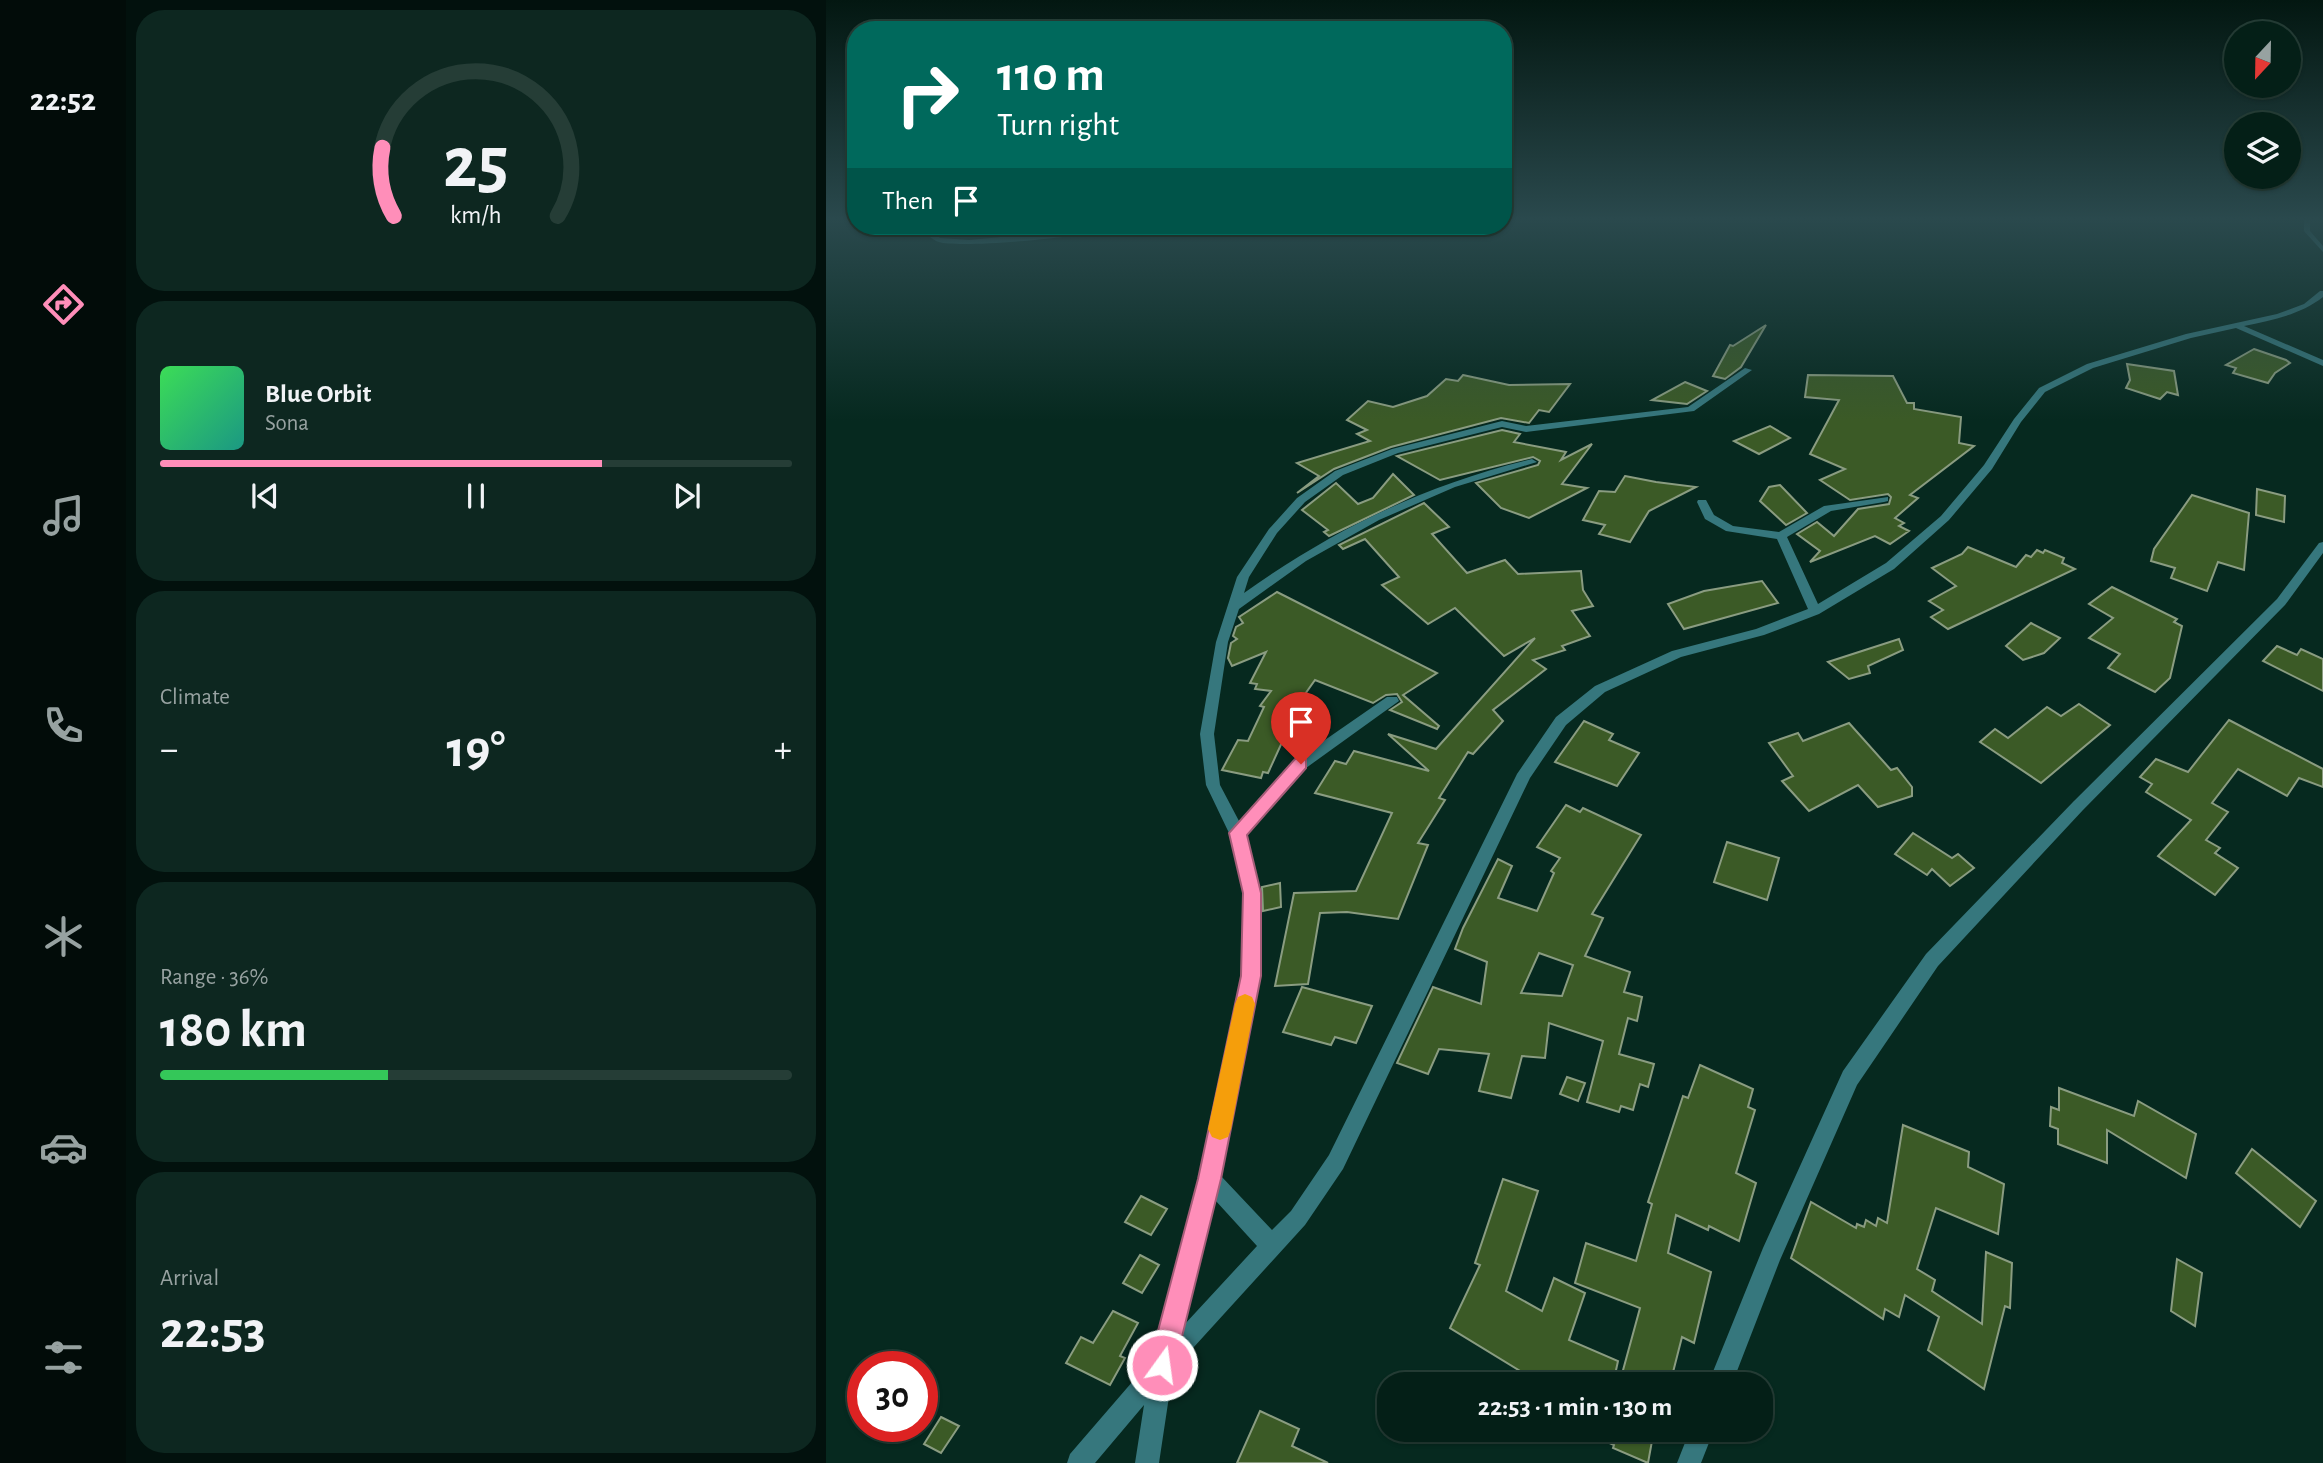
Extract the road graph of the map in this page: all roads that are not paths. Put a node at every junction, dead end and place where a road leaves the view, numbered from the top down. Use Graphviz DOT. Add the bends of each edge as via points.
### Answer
graph roads {
  1 [pos="2323,293"];
  2 [pos="2239,327"];
  3 [pos="2323,363"];
  4 [pos="1748,370"];
  5 [pos="1532,462"];
  6 [pos="1884,499"];
  7 [pos="1702,502"];
  8 [pos="1781,536"];
  9 [pos="2323,545"];
  10 [pos="1233,607"];
  11 [pos="1815,611"];
  12 [pos="1392,701"];
  13 [pos="1237,833"];
  14 [pos="1210,1179"];
  15 [pos="1271,1245"];
  16 [pos="1162,1365"];
  17 [pos="1725,1372"];
  18 [pos="1697,1442"];
  19 [pos="1079,1463"];
  20 [pos="1147,1463"];
  21 [pos="1689,1463"];
  1 -- 2 [label="street" via="2306,306"];
  2 -- 3 [label="street"];
  2 -- 11 [label="street" via="2189,336 2090,366 2042,390 1945,519 1890,566"];
  4 -- 10 [label="street" via="1691,409 1526,429 1502,424 1395,451 1339,473 1301,500 1273,531 1243,577"];
  5 -- 10 [label="street" via="1481,472 1364,523 1286,567"];
  6 -- 8 [label="street" via="1828,508"];
  7 -- 8 [label="street" via="1709,517 1730,529"];
  8 -- 11 [label="street"];
  9 -- 17 [label="street" via="2281,602 1932,960 1850,1078"];
  10 -- 13 [label="street" via="1222,642 1208,734 1213,785"];
  11 -- 15 [label="street" via="1760,632 1677,654 1600,689 1561,721 1524,774 1500,821 1336,1162 1298,1219"];
  12 -- 13 [label="street" via="1301,764"];
  13 -- 14 [label="street" via="1252,893 1251,976"];
  14 -- 15 [label="street"];
  14 -- 16 [label="street"];
  15 -- 16 [label="street"];
  16 -- 19 [label="street"];
  16 -- 20 [label="street"];
  18 -- 21 [label="street"];
}
